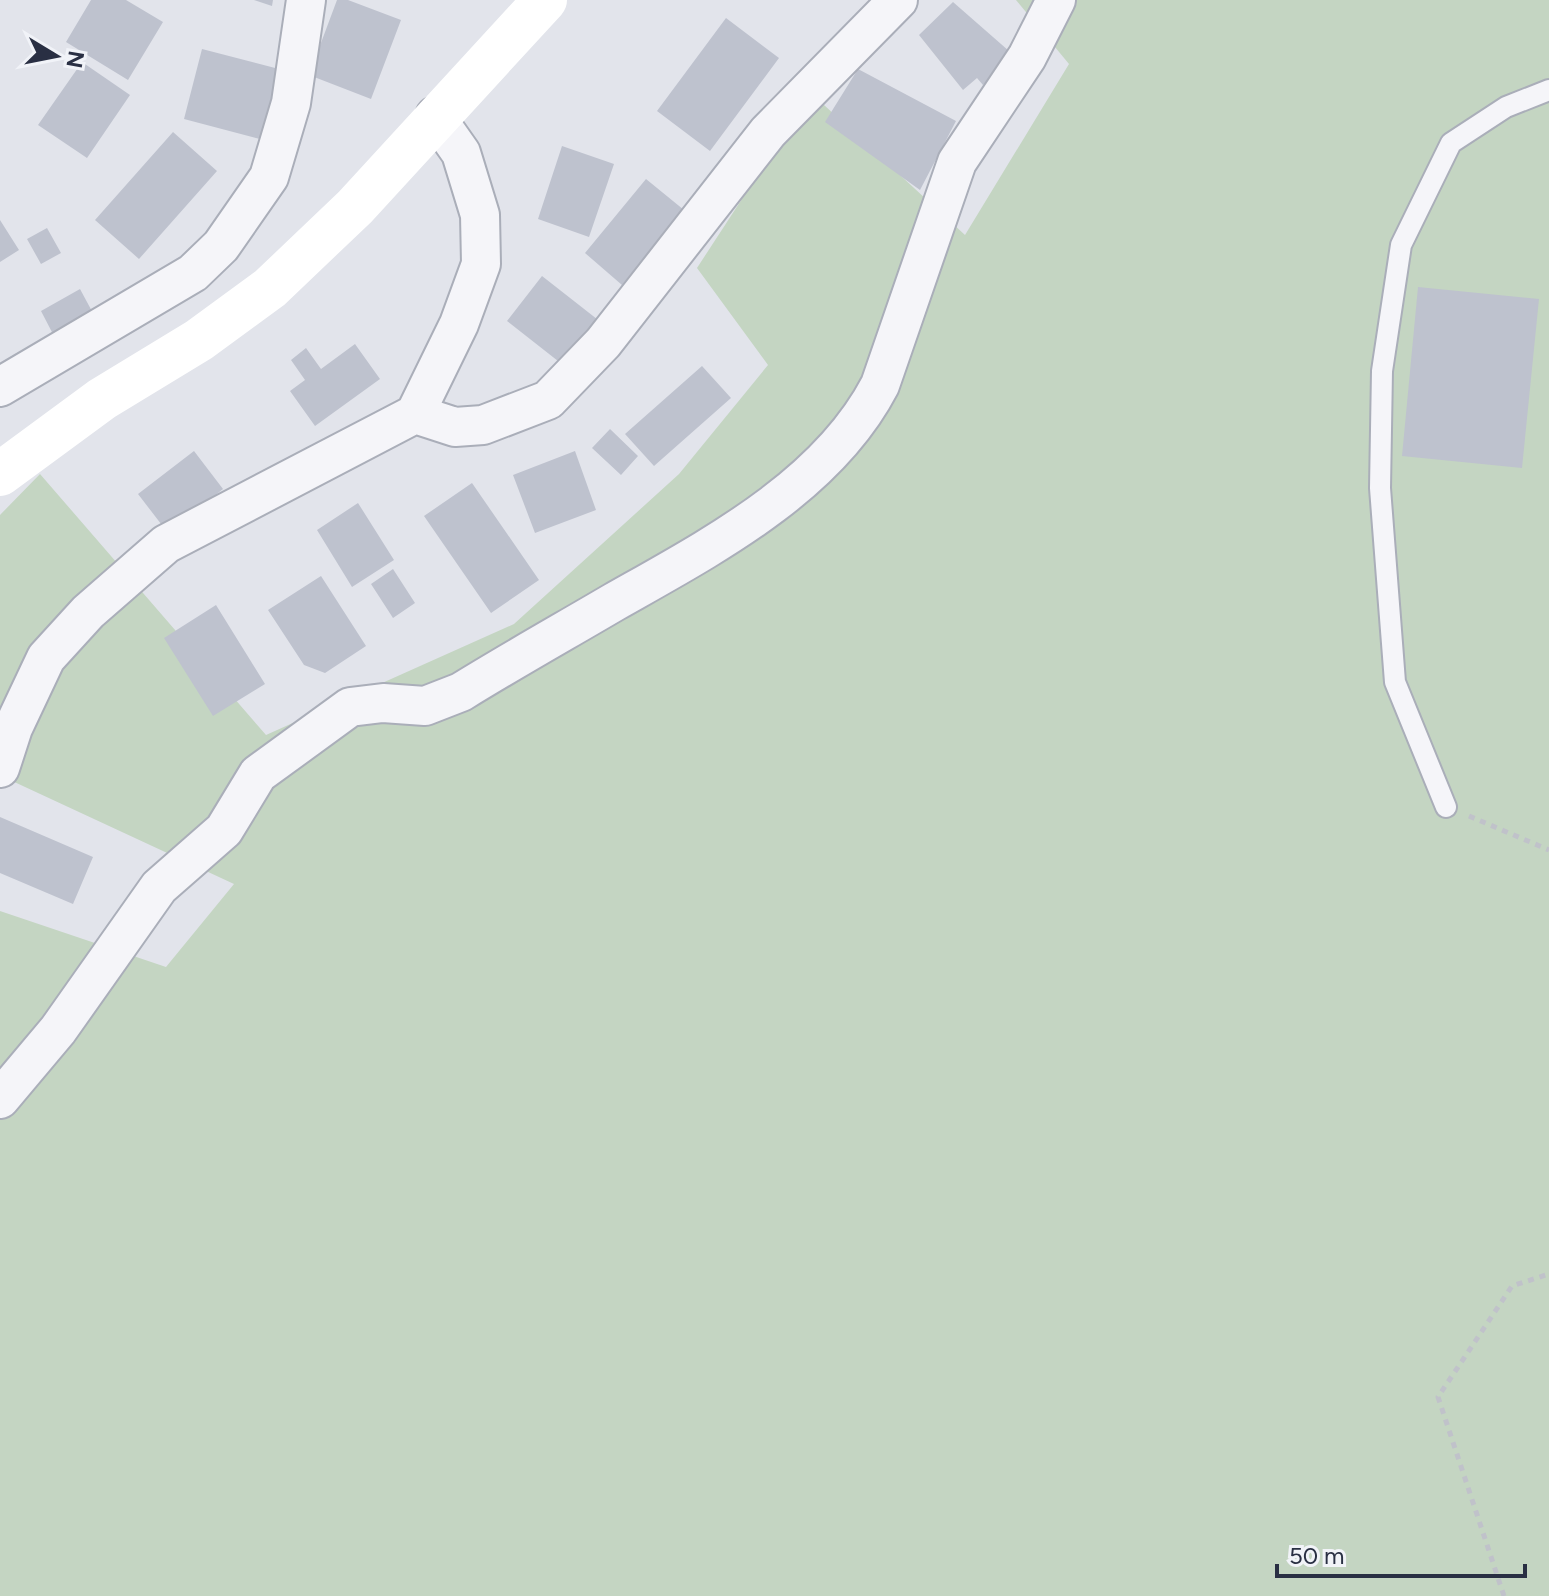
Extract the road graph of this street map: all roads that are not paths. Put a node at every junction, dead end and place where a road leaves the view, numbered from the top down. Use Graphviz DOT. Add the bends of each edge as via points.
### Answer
graph roads {
  1 [pos="306,0"];
  2 [pos="545,0"];
  3 [pos="898,0"];
  4 [pos="1056,0"];
  5 [pos="1549,90"];
  6 [pos="435,116"];
  7 [pos="0,387"];
  8 [pos="415,414"];
  9 [pos="0,474"];
  10 [pos="0,768"];
  11 [pos="1446,807"];
  12 [pos="0,1099"];
  1 -- 7 [label="street" via="291,103 269,177 221,246 193,273"];
  2 -- 6 [label="main road"];
  3 -- 8 [label="street" via="768,132 603,343 548,400 483,425 455,427"];
  4 -- 12 [label="street" via="1027,57 957,162 880,385 835,451 726,539 461,692 425,706 350,707 258,774 224,830 159,887 58,1030"];
  5 -- 11 [label="lane" via="1506,107 1451,143 1401,245 1385,355 1380,488 1395,682"];
  6 -- 8 [label="street" via="461,153 480,215 481,264 459,324"];
  6 -- 9 [label="main road" via="355,207 270,288"];
  8 -- 10 [label="street" via="166,544 88,612 46,658"];
}
